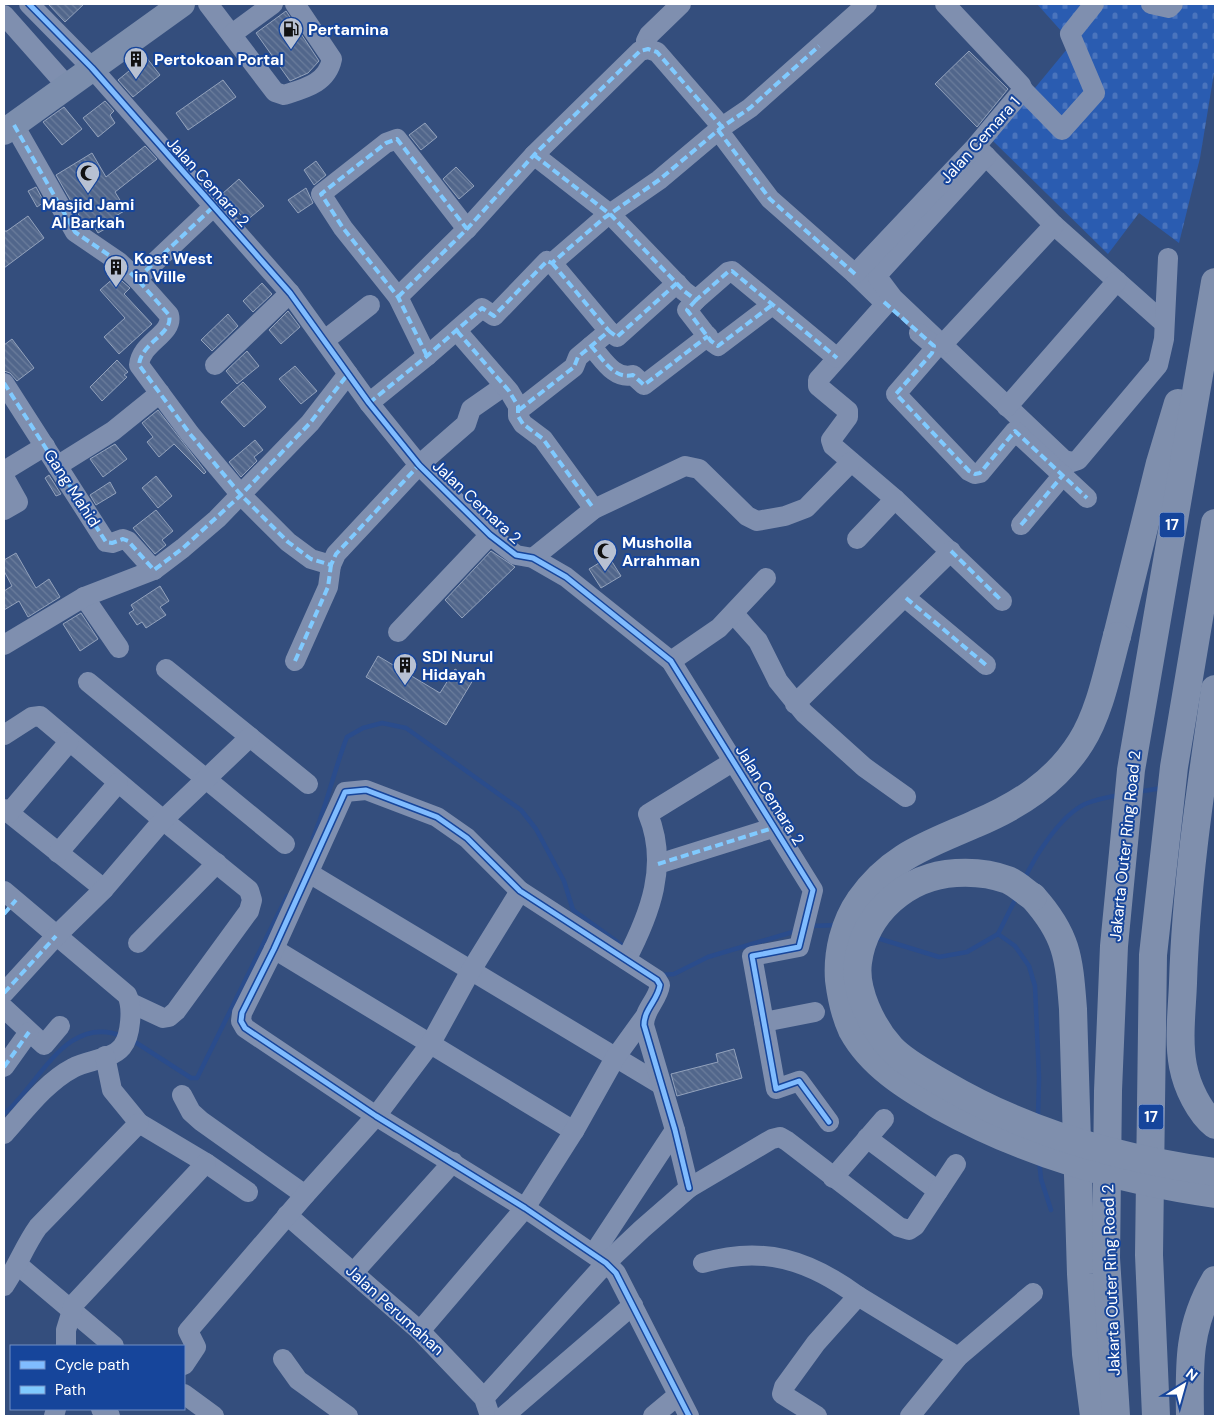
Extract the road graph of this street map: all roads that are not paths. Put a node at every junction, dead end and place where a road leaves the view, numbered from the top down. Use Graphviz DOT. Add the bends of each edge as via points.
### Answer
graph roads {
  1 [pos="29,4"];
  2 [pos="182,4"];
  3 [pos="208,4"];
  4 [pos="273,4"];
  5 [pos="295,4"];
  6 [pos="681,4"];
  7 [pos="867,4"];
  8 [pos="945,4"];
  9 [pos="1094,4"];
  10 [pos="1151,4"];
  11 [pos="1173,4"];
  12 [pos="4,15"];
  13 [pos="232,34"];
  14 [pos="648,49"];
  15 [pos="92,68"];
  16 [pos="67,86"];
  17 [pos="1024,90"];
  18 [pos="720,129"];
  19 [pos="6,130"];
  20 [pos="981,151"];
  21 [pos="534,156"];
  22 [pos="213,207"];
  23 [pos="611,214"];
  24 [pos="1054,225"];
  25 [pos="467,229"];
  26 [pos="1168,258"];
  27 [pos="552,264"];
  28 [pos="856,274"];
  29 [pos="137,278"];
  30 [pos="1118,280"];
  31 [pos="1215,281"];
  32 [pos="677,283"];
  33 [pos="290,293"];
  34 [pos="398,297"];
  35 [pos="696,300"];
  36 [pos="884,302"];
  37 [pos="370,305"];
  38 [pos="772,305"];
  39 [pos="1164,323"];
  40 [pos="457,331"];
  41 [pos="609,331"];
  42 [pos="708,336"];
  43 [pos="325,340"];
  44 [pos="943,344"];
  45 [pos="591,346"];
  46 [pos="427,356"];
  47 [pos="837,358"];
  48 [pos="215,365"];
  49 [pos="348,374"];
  50 [pos="4,382"];
  51 [pos="504,386"];
  52 [pos="160,394"];
  53 [pos="369,403"];
  54 [pos="1007,407"];
  55 [pos="520,410"];
  56 [pos="45,446"];
  57 [pos="851,462"];
  58 [pos="419,465"];
  59 [pos="57,466"];
  60 [pos="4,471"];
  61 [pos="1063,474"];
  62 [pos="4,477"];
  63 [pos="241,495"];
  64 [pos="1087,498"];
  65 [pos="895,499"];
  66 [pos="594,509"];
  67 [pos="4,510"];
  68 [pos="1215,523"];
  69 [pos="1021,525"];
  70 [pos="490,535"];
  71 [pos="857,539"];
  72 [pos="951,551"];
  73 [pos="533,558"];
  74 [pos="331,564"];
  75 [pos="154,570"];
  76 [pos="766,578"];
  77 [pos="84,597"];
  78 [pos="906,598"];
  79 [pos="1002,601"];
  80 [pos="734,614"];
  81 [pos="398,632"];
  82 [pos="4,644"];
  83 [pos="119,648"];
  84 [pos="295,661"];
  85 [pos="670,662"];
  86 [pos="986,665"];
  87 [pos="166,669"];
  88 [pos="88,682"];
  89 [pos="1215,689"];
  90 [pos="795,704"];
  91 [pos="4,735"];
  92 [pos="250,737"];
  93 [pos="69,742"];
  94 [pos="734,761"];
  95 [pos="208,778"];
  96 [pos="118,783"];
  97 [pos="308,784"];
  98 [pos="906,797"];
  99 [pos="6,811"];
  100 [pos="163,820"];
  101 [pos="776,827"];
  102 [pos="285,844"];
  103 [pos="58,853"];
  104 [pos="217,864"];
  105 [pos="658,864"];
  106 [pos="309,873"];
  107 [pos="104,889"];
  108 [pos="520,891"];
  109 [pos="8,902"];
  110 [pos="56,936"];
  111 [pos="138,943"];
  112 [pos="274,949"];
  113 [pos="626,960"];
  114 [pos="470,972"];
  115 [pos="4,993"];
  116 [pos="131,1003"];
  117 [pos="4,1008"];
  118 [pos="815,1012"];
  119 [pos="644,1018"];
  120 [pos="764,1022"];
  121 [pos="60,1026"];
  122 [pos="29,1032"];
  123 [pos="431,1043"];
  124 [pos="105,1056"];
  125 [pos="615,1058"];
  126 [pos="82,1065"];
  127 [pos="4,1066"];
  128 [pos="108,1078"];
  129 [pos="660,1084"];
  130 [pos="182,1095"];
  131 [pos="376,1116"];
  132 [pos="884,1119"];
  133 [pos="829,1122"];
  134 [pos="139,1123"];
  135 [pos="1215,1125"];
  136 [pos="675,1130"];
  137 [pos="574,1131"];
  138 [pos="4,1134"];
  139 [pos="867,1138"];
  140 [pos="453,1162"];
  141 [pos="206,1163"];
  142 [pos="956,1164"];
  143 [pos="1215,1172"];
  144 [pos="833,1178"];
  145 [pos="688,1188"];
  146 [pos="938,1191"];
  147 [pos="248,1192"];
  148 [pos="1215,1194"];
  149 [pos="305,1195"];
  150 [pos="525,1208"];
  151 [pos="287,1215"];
  152 [pos="600,1258"];
  153 [pos="703,1263"];
  154 [pos="18,1265"];
  155 [pos="354,1272"];
  156 [pos="1215,1280"];
  157 [pos="4,1286"];
  158 [pos="1033,1293"];
  159 [pos="858,1296"];
  160 [pos="632,1305"];
  161 [pos="71,1312"];
  162 [pos="420,1331"];
  163 [pos="66,1345"];
  164 [pos="113,1345"];
  165 [pos="958,1357"];
  166 [pos="283,1359"];
  167 [pos="185,1364"];
  168 [pos="185,1395"];
  169 [pos="677,1396"];
  170 [pos="487,1407"];
  171 [pos="339,1414"];
  172 [pos="214,1416"];
  173 [pos="504,1416"];
  174 [pos="653,1416"];
  175 [pos="689,1416"];
  176 [pos="817,1416"];
  177 [pos="910,1416"];
  178 [pos="1094,1416"];
  179 [pos="1116,1416"];
  180 [pos="1156,1416"];
  181 [pos="1190,1416"];
  1 -- 15 [label="street, Jalan Cemara 2"];
  2 -- 15 [label="main road"];
  3 -- 13 [label="street"];
  4 -- 13 [label="street"];
  5 -- 13 [label="street" via="332,59 330,70 321,80 284,95 275,92"];
  6 -- 14 [label="street" via="649,35 646,41"];
  7 -- 18 [label="street" via="750,108"];
  8 -- 17 [label="street, Jalan Cemara 1"];
  9 -- 17 [label="street" via="1070,34 1095,93 1062,130"];
  10 -- 11 [label="street" via="1169,8"];
  12 -- 16 [label="street"];
  14 -- 18 [label="street" via="657,52"];
  14 -- 21 [label="street" via="640,51"];
  15 -- 16 [label="main road"];
  15 -- 22 [label="street, Jalan Cemara 2"];
  16 -- 19 [label="main road"];
  17 -- 20 [label="street, Jalan Cemara 1"];
  18 -- 23 [label="street" via="659,180"];
  18 -- 28 [label="street" via="770,198"];
  19 -- 29 [label="street" via="76,232"];
  20 -- 24 [label="street"];
  20 -- 28 [label="street, Jalan Cemara 1"];
  20 -- 44 [label="street" via="879,273 879,283"];
  21 -- 23 [label="street"];
  21 -- 25 [label="street"];
  22 -- 29 [label="street"];
  22 -- 33 [label="street, Jalan Cemara 2"];
  23 -- 27 [label="street"];
  23 -- 32 [label="street"];
  24 -- 30 [label="street"];
  24 -- 44 [label="street"];
  25 -- 34 [label="street"];
  25 -- 34 [label="street" via="396,139 386,143 324,190 321,198"];
  26 -- 39 [label="street"];
  27 -- 40 [label="street" via="547,261 494,316 482,308"];
  27 -- 41 [label="street"];
  28 -- 36 [label="street"];
  29 -- 52 [label="street" via="170,321 140,357 139,365"];
  30 -- 39 [label="street"];
  30 -- 54 [label="street"];
  31 -- 148 [label="highway, bridge" via="1160,463 1118,636 1101,694 1082,741 1051,780 1014,806 929,842 890,866 859,901 844,935 838,961 841,995 852,1030 876,1062 910,1089 1018,1145 1069,1163 1130,1179"];
  31 -- 179 [label="highway, Jakarta Outer Ring Road 2 / 17" via="1130,770 1114,946 1106,1258"];
  32 -- 35 [label="street"];
  32 -- 41 [label="street" via="617,336"];
  33 -- 43 [label="street, Jalan Cemara 2"];
  33 -- 48 [label="street"];
  34 -- 46 [label="street"];
  35 -- 38 [label="street" via="732,271"];
  35 -- 42 [label="street" via="687,310"];
  36 -- 47 [label="street" via="874,319"];
  36 -- 61 [label="street" via="934,346 932,353 896,394 969,471 980,472 1014,432"];
  37 -- 43 [label="street"];
  38 -- 42 [label="street" via="721,346"];
  38 -- 47 [label="street"];
  39 -- 54 [label="street" via="1158,365 1078,460 1064,460"];
  40 -- 46 [label="street"];
  40 -- 51 [label="street"];
  41 -- 45 [label="street"];
  42 -- 45 [label="street" via="644,385 633,375 615,373"];
  43 -- 49 [label="street, Jalan Cemara 2"];
  44 -- 54 [label="street"];
  45 -- 55 [label="street" via="575,361 574,367"];
  46 -- 53 [label="street"];
  47 -- 57 [label="street" via="817,383 848,411 848,417 831,440 833,446"];
  49 -- 53 [label="street, Jalan Cemara 2"];
  49 -- 63 [label="street" via="310,423"];
  50 -- 56 [label="street, Gang Mahid"];
  51 -- 55 [label="street"];
  51 -- 58 [label="street" via="472,409 466,424"];
  52 -- 59 [label="street" via="113,431"];
  52 -- 63 [label="street"];
  53 -- 58 [label="street, Jalan Cemara 2"];
  55 -- 66 [label="street" via="518,416 523,424 543,439"];
  56 -- 59 [label="street, Gang Mahid"];
  56 -- 60 [label="street"];
  57 -- 65 [label="street"];
  57 -- 66 [label="street" via="806,508 785,516 752,519 692,466 685,466"];
  58 -- 70 [label="street, Jalan Cemara 2"];
  58 -- 74 [label="street" via="336,554"];
  59 -- 75 [label="street, Gang Mahid" via="106,542 128,541"];
  61 -- 64 [label="street"];
  61 -- 69 [label="street"];
  62 -- 67 [label="street" via="18,502"];
  63 -- 74 [label="street" via="288,542 311,559"];
  63 -- 75 [label="street"];
  65 -- 71 [label="street"];
  65 -- 72 [label="street"];
  66 -- 73 [label="street"];
  68 -- 180 [label="highway, 17" via="1174,766 1153,965 1149,1256"];
  70 -- 73 [label="street, Jalan Cemara 2" via="516,555"];
  70 -- 81 [label="street"];
  72 -- 78 [label="street"];
  72 -- 79 [label="street"];
  73 -- 85 [label="street, Jalan Cemara 2" via="566,577"];
  74 -- 84 [label="street" via="328,587"];
  75 -- 77 [label="street"];
  76 -- 80 [label="street"];
  77 -- 82 [label="street"];
  77 -- 83 [label="street"];
  78 -- 86 [label="street"];
  78 -- 90 [label="street" via="867,631"];
  80 -- 85 [label="street"];
  80 -- 90 [label="street" via="758,641 778,681"];
  85 -- 94 [label="street, Jalan Cemara 2"];
  87 -- 92 [label="street"];
  88 -- 95 [label="street"];
  89 -- 135 [label="highway" via="1197,815 1184,955 1182,1033 1183,1066 1194,1098"];
  90 -- 98 [label="street" via="864,767"];
  91 -- 93 [label="street" via="35,715"];
  92 -- 95 [label="street"];
  92 -- 97 [label="street"];
  93 -- 96 [label="street"];
  93 -- 99 [label="street"];
  94 -- 101 [label="street, Jalan Cemara 2"];
  94 -- 105 [label="street" via="648,814 653,825"];
  95 -- 100 [label="street"];
  95 -- 102 [label="street"];
  96 -- 100 [label="street"];
  96 -- 103 [label="street"];
  99 -- 103 [label="street"];
  100 -- 104 [label="street"];
  100 -- 107 [label="street"];
  101 -- 105 [label="street"];
  101 -- 120 [label="street, Jalan Cemara 2" via="813,890 802,934 752,956"];
  103 -- 107 [label="street"];
  104 -- 111 [label="street"];
  104 -- 116 [label="street" via="249,890 252,900 249,910 169,1017 164,1018"];
  105 -- 113 [label="street" via="657,882"];
  106 -- 108 [label="street" via="345,792 366,790 437,817"];
  106 -- 112 [label="street"];
  106 -- 114 [label="street"];
  107 -- 110 [label="street"];
  108 -- 113 [label="street"];
  108 -- 114 [label="street"];
  109 -- 110 [label="street"];
  110 -- 115 [label="street"];
  110 -- 116 [label="street" via="127,996"];
  112 -- 123 [label="street"];
  112 -- 131 [label="street" via="242,1013 244,1028"];
  113 -- 119 [label="street" via="660,985"];
  114 -- 123 [label="street"];
  114 -- 125 [label="street"];
  116 -- 124 [label="street" via="126,1037 114,1053"];
  117 -- 122 [label="street"];
  118 -- 120 [label="street"];
  119 -- 125 [label="street"];
  119 -- 129 [label="street"];
  120 -- 133 [label="street" via="776,1089 799,1081"];
  121 -- 122 [label="street" via="47,1045"];
  122 -- 127 [label="street"];
  123 -- 131 [label="street"];
  123 -- 137 [label="street"];
  124 -- 126 [label="street"];
  124 -- 128 [label="street"];
  125 -- 129 [label="street"];
  125 -- 137 [label="street"];
  126 -- 128 [label="street"];
  126 -- 138 [label="street" via="73,1068 47,1089"];
  128 -- 134 [label="street" via="112,1090"];
  129 -- 136 [label="street"];
  130 -- 149 [label="street" via="191,1112 201,1121"];
  131 -- 140 [label="street"];
  131 -- 149 [label="street"];
  132 -- 139 [label="street"];
  134 -- 141 [label="street"];
  134 -- 154 [label="street" via="38,1227"];
  136 -- 145 [label="street"];
  136 -- 152 [label="street"];
  137 -- 150 [label="street"];
  139 -- 144 [label="street"];
  139 -- 146 [label="street"];
  140 -- 150 [label="street"];
  140 -- 155 [label="street"];
  141 -- 147 [label="street"];
  141 -- 161 [label="street" via="74,1304"];
  142 -- 146 [label="street"];
  143 -- 178 [label="highway, bridge" via="1134,1158 1024,1124 969,1099 891,1048 873,1022 861,994 858,963 865,936 880,910 906,888 938,874 973,872 1008,880 1033,897 1051,917 1059,933 1070,966 1073,1009 1081,1274"];
  144 -- 145 [label="street" via="780,1138 772,1139"];
  144 -- 146 [label="street" via="899,1227 909,1230"];
  145 -- 152 [label="street"];
  149 -- 151 [label="street"];
  150 -- 152 [label="street"];
  150 -- 162 [label="street"];
  151 -- 155 [label="street, Jalan Perumahan"];
  151 -- 167 [label="street" via="188,1331 196,1347"];
  152 -- 160 [label="street" via="616,1273"];
  152 -- 170 [label="street"];
  153 -- 159 [label="street" via="745,1255 788,1259 810,1266"];
  154 -- 157 [label="street"];
  154 -- 161 [label="street"];
  155 -- 162 [label="street, Jalan Perumahan"];
  156 -- 181 [label="highway" via="1202,1302 1192,1337"];
  158 -- 165 [label="street"];
  159 -- 165 [label="street"];
  159 -- 176 [label="street" via="816,1343 784,1387 782,1394 787,1399"];
  160 -- 169 [label="street"];
  160 -- 173 [label="street"];
  161 -- 163 [label="street"];
  161 -- 164 [label="street"];
  162 -- 170 [label="street, Jalan Perumahan"];
  165 -- 177 [label="street"];
  166 -- 171 [label="street" via="298,1380"];
  168 -- 172 [label="street"];
  169 -- 174 [label="street"];
  169 -- 175 [label="street"];
}
